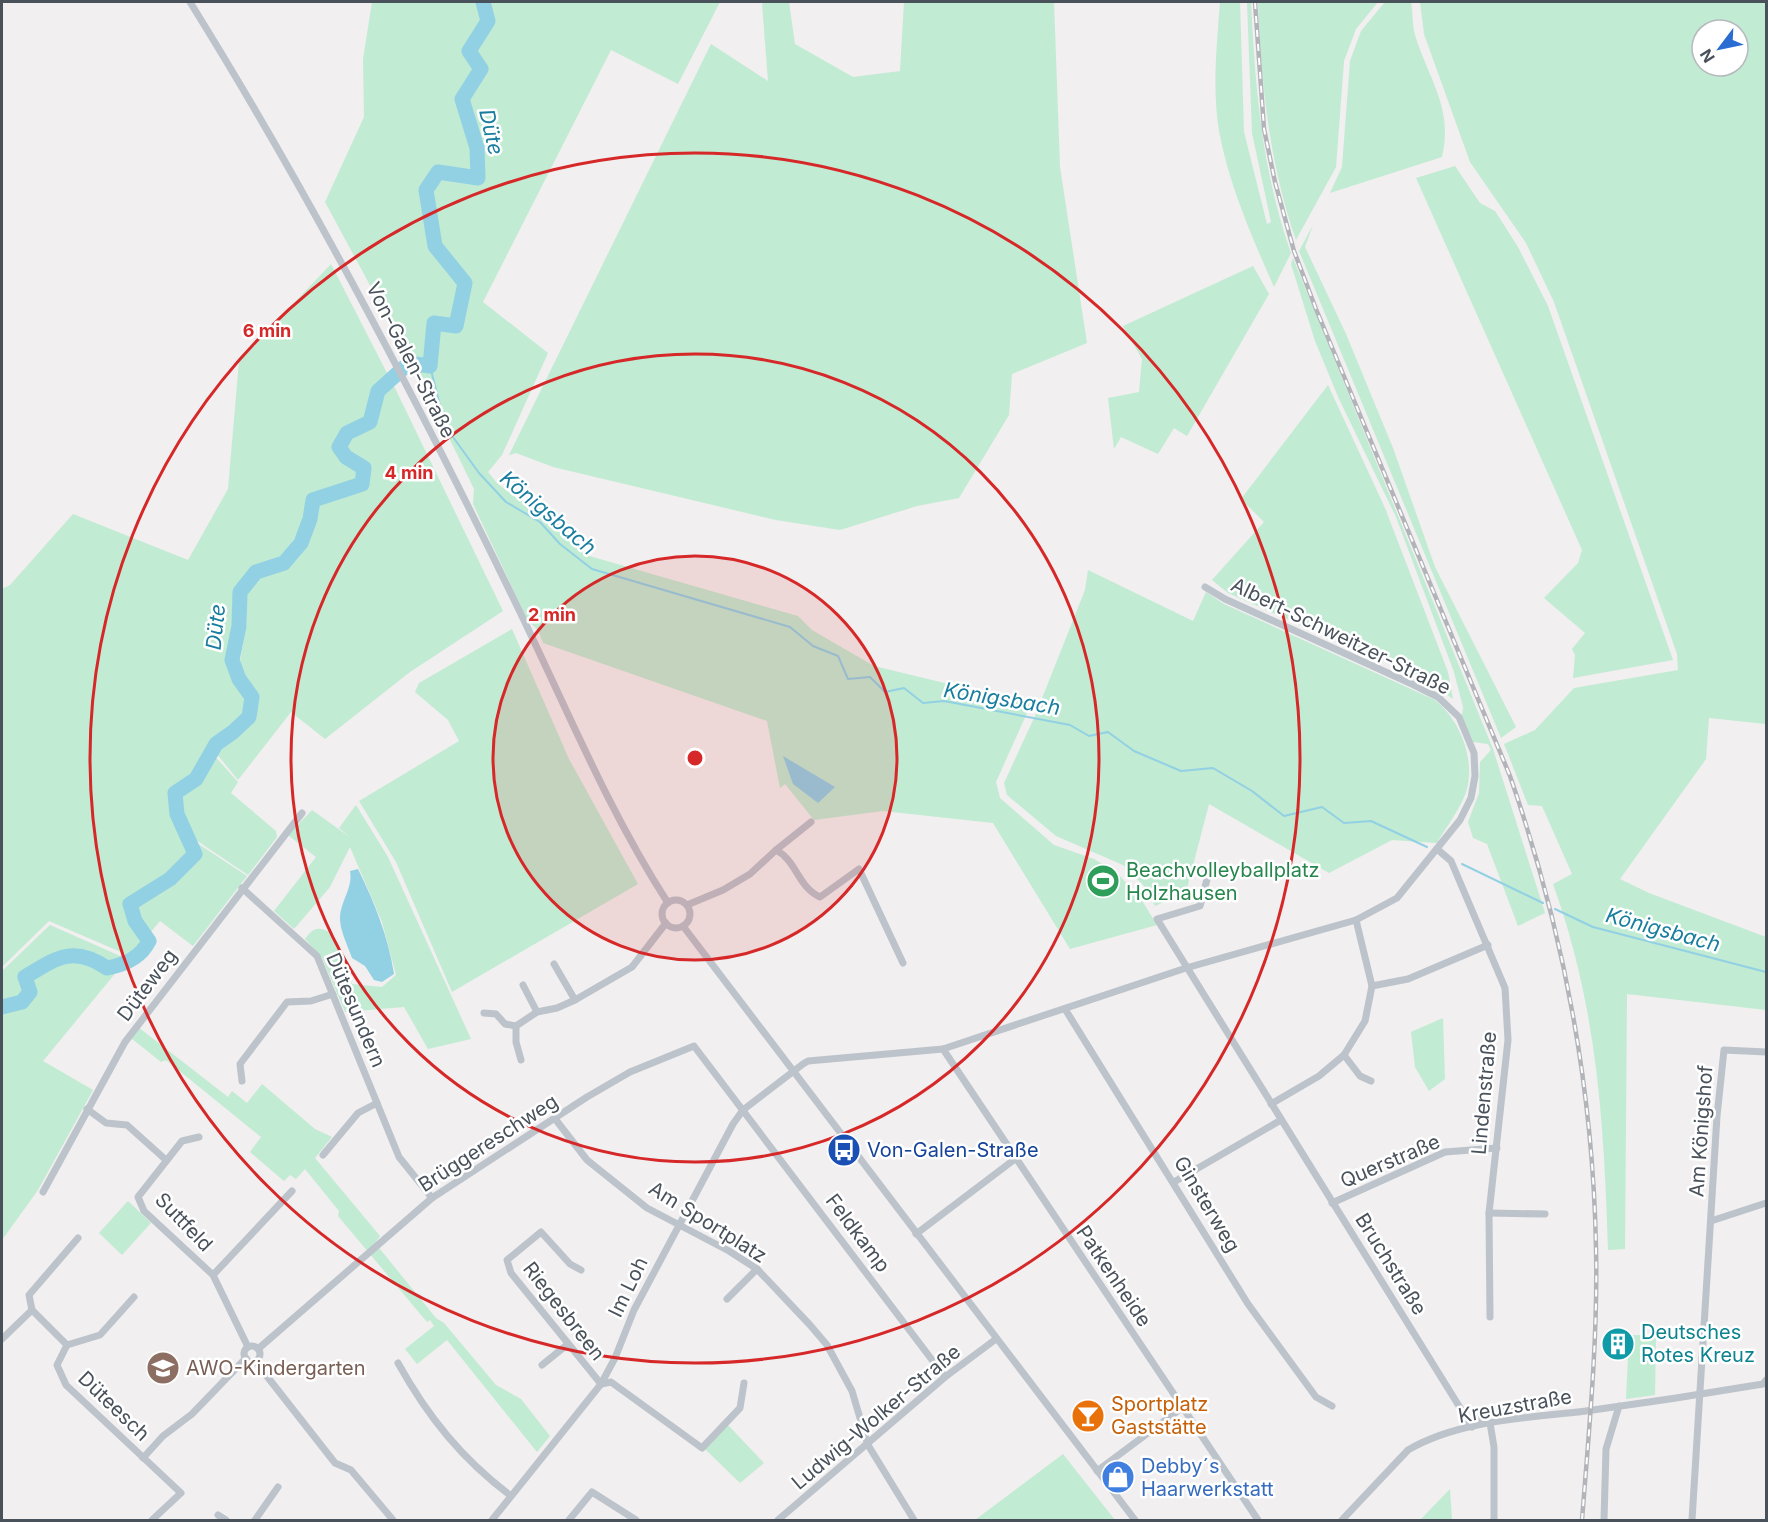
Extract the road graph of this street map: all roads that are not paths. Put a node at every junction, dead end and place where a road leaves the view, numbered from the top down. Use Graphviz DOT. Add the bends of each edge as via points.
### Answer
graph roads {
  1 [pos="190,2"];
  2 [pos="1205,587"];
  3 [pos="302,813"];
  4 [pos="811,822"];
  5 [pos="1437,849"];
  6 [pos="776,850"];
  7 [pos="1210,868"];
  8 [pos="242,888"];
  9 [pos="668,903"];
  10 [pos="687,905"];
  11 [pos="1356,920"];
  12 [pos="666,923"];
  13 [pos="683,927"];
  14 [pos="1488,945"];
  15 [pos="903,963"];
  16 [pos="554,964"];
  17 [pos="1186,968"];
  18 [pos="523,985"];
  19 [pos="1372,986"];
  20 [pos="333,994"];
  21 [pos="575,1000"];
  22 [pos="1065,1009"];
  23 [pos="537,1012"];
  24 [pos="484,1013"];
  25 [pos="516,1026"];
  26 [pos="943,1049"];
  27 [pos="1767,1052"];
  28 [pos="1344,1055"];
  29 [pos="521,1060"];
  30 [pos="794,1071"];
  31 [pos="1371,1081"];
  32 [pos="242,1082"];
  33 [pos="377,1103"];
  34 [pos="1271,1104"];
  35 [pos="87,1110"];
  36 [pos="743,1110"];
  37 [pos="556,1120"];
  38 [pos="1281,1120"];
  39 [pos="199,1137"];
  40 [pos="1497,1148"];
  41 [pos="323,1155"];
  42 [pos="1015,1159"];
  43 [pos="166,1160"];
  44 [pos="1174,1182"];
  45 [pos="292,1191"];
  46 [pos="43,1192"];
  47 [pos="432,1198"];
  48 [pos="1332,1203"];
  49 [pos="1767,1203"];
  50 [pos="1489,1213"];
  51 [pos="1545,1214"];
  52 [pos="1711,1221"];
  53 [pos="678,1224"];
  54 [pos="916,1234"];
  55 [pos="78,1238"];
  56 [pos="757,1269"];
  57 [pos="581,1270"];
  58 [pos="213,1275"];
  59 [pos="134,1297"];
  60 [pos="727,1299"];
  61 [pos="32,1310"];
  62 [pos="1490,1317"];
  63 [pos="2,1339"];
  64 [pos="996,1339"];
  65 [pos="568,1344"];
  66 [pos="67,1345"];
  67 [pos="248,1347"];
  68 [pos="258,1349"];
  69 [pos="246,1358"];
  70 [pos="255,1361"];
  71 [pos="399,1363"];
  72 [pos="542,1365"];
  73 [pos="945,1377"];
  74 [pos="1767,1380"];
  75 [pos="744,1383"];
  76 [pos="601,1384"];
  77 [pos="1699,1395"];
  78 [pos="1564,1397"];
  79 [pos="1332,1406"];
  80 [pos="1619,1406"];
  81 [pos="1183,1407"];
  82 [pos="1490,1423"];
  83 [pos="1472,1427"];
  84 [pos="868,1445"];
  85 [pos="143,1458"];
  86 [pos="1097,1471"];
  87 [pos="278,1487"];
  88 [pos="511,1496"];
  89 [pos="218,1515"];
  90 [pos="788,1517"];
  91 [pos="152,1521"];
  92 [pos="226,1521"];
  93 [pos="255,1521"];
  94 [pos="393,1521"];
  95 [pos="492,1521"];
  96 [pos="569,1521"];
  97 [pos="636,1521"];
  98 [pos="778,1521"];
  99 [pos="914,1521"];
  100 [pos="1135,1521"];
  101 [pos="1258,1521"];
  102 [pos="1342,1521"];
  103 [pos="1494,1521"];
  104 [pos="1604,1521"];
  105 [pos="1692,1521"];
  1 -- 9 [label="street, Von-Galen-Straße" via="257,110 395,363 519,610 589,762"];
  2 -- 5 [label="street, Albert-Schweitzer-Straße" via="1412,684 1452,707 1474,753 1475,776 1471,798 1460,820"];
  3 -- 8 [label="street, Düteweg"];
  4 -- 6 [label="street"];
  5 -- 11 [label="street, Albert-Schweitzer-Straße" via="1397,898"];
  5 -- 14 [label="street, Lindenstraße" via="1451,861"];
  6 -- 10 [label="street" via="750,874 723,891"];
  6 -- 15 [label="street" via="785,855 807,891 820,897 859,869"];
  7 -- 17 [label="street" via="1200,906 1157,919"];
  8 -- 20 [label="street, Dütesundern" via="317,956"];
  8 -- 35 [label="street, Düteweg" via="125,1042"];
  9 -- 10 [label="street" via="675,900"];
  9 -- 12 [label="street" via="663,910"];
  10 -- 13 [label="street" via="689,921"];
  11 -- 17 [label="street, Albert-Schweitzer-Straße"];
  11 -- 19 [label="street"];
  12 -- 13 [label="street"];
  12 -- 21 [label="street" via="632,967"];
  13 -- 30 [label="street"];
  14 -- 19 [label="street" via="1408,979"];
  14 -- 40 [label="street, Lindenstraße" via="1505,988 1508,1040"];
  16 -- 21 [label="street"];
  17 -- 22 [label="street, Albert-Schweitzer-Straße"];
  17 -- 34 [label="street, Bruchstraße"];
  18 -- 23 [label="street"];
  19 -- 28 [label="street" via="1365,1021"];
  20 -- 32 [label="street" via="311,1001 287,1002 240,1064"];
  20 -- 33 [label="street, Dütesundern"];
  21 -- 23 [label="street"];
  22 -- 26 [label="street, Albert-Schweitzer-Straße"];
  22 -- 44 [label="street, Ginsterweg"];
  23 -- 25 [label="street"];
  24 -- 25 [label="street" via="496,1014 505,1024"];
  25 -- 29 [label="street"];
  26 -- 30 [label="street, Albert-Schweitzer-Straße" via="808,1061"];
  26 -- 42 [label="street, Patkenheide"];
  27 -- 52 [label="street, Am Königshof" via="1724,1050"];
  28 -- 31 [label="street" via="1360,1076"];
  28 -- 34 [label="street"];
  30 -- 36 [label="street, Im Loh"];
  30 -- 54 [label="street"];
  33 -- 41 [label="street" via="357,1113"];
  33 -- 47 [label="street, Dütesundern" via="399,1157"];
  34 -- 38 [label="street, Bruchstraße"];
  35 -- 43 [label="street" via="106,1123 127,1125"];
  35 -- 46 [label="street, Düteweg"];
  36 -- 37 [label="street, Brüggereschweg" via="694,1046 630,1072"];
  36 -- 53 [label="street, Im Loh"];
  36 -- 73 [label="street, Feldkamp"];
  37 -- 47 [label="street, Brüggereschweg"];
  37 -- 53 [label="street, Am Sportplatz" via="587,1161 647,1208"];
  38 -- 44 [label="street"];
  38 -- 48 [label="street, Bruchstraße"];
  39 -- 43 [label="street, Suttfeld" via="182,1141"];
  40 -- 48 [label="street, Querstraße" via="1445,1152"];
  40 -- 50 [label="street, Lindenstraße"];
  42 -- 54 [label="street"];
  42 -- 81 [label="street, Patkenheide"];
  43 -- 58 [label="street, Suttfeld" via="138,1197 144,1210"];
  44 -- 79 [label="street, Ginsterweg" via="1286,1360 1316,1397"];
  45 -- 58 [label="street"];
  47 -- 68 [label="street, Brüggereschweg"];
  48 -- 83 [label="street, Bruchstraße"];
  49 -- 52 [label="street, Am Königshof"];
  50 -- 51 [label="street"];
  50 -- 62 [label="street, Lindenstraße"];
  52 -- 77 [label="street, Am Königshof"];
  53 -- 56 [label="street, Am Sportplatz"];
  53 -- 76 [label="street, Im Loh"];
  54 -- 64 [label="street"];
  55 -- 61 [label="street" via="29,1295"];
  56 -- 60 [label="street"];
  56 -- 84 [label="street, Am Sportplatz" via="827,1344 852,1391"];
  57 -- 65 [label="street, Riegesbreen" via="570,1264 542,1232 507,1260 511,1274"];
  58 -- 67 [label="street, Suttfeld"];
  59 -- 66 [label="street, Düteesch" via="100,1335"];
  61 -- 63 [label="street"];
  61 -- 66 [label="street"];
  64 -- 73 [label="street, Ludwig-Wolker-Straße"];
  64 -- 86 [label="street"];
  65 -- 72 [label="street"];
  65 -- 76 [label="street, Riegesbreen"];
  66 -- 85 [label="street, Düteesch" via="57,1365 66,1385"];
  67 -- 68 [label="street"];
  67 -- 69 [label="street" via="244,1352"];
  68 -- 70 [label="street"];
  69 -- 70 [label="street"];
  69 -- 85 [label="street"];
  70 -- 94 [label="street" via="335,1463 351,1470"];
  71 -- 88 [label="street" via="422,1405 480,1472"];
  73 -- 84 [label="street, Ludwig-Wolker-Straße"];
  74 -- 77 [label="street, Kreuzstraße" via="1763,1384"];
  75 -- 76 [label="street, Riegesbreen" via="740,1408 702,1448 611,1382"];
  76 -- 88 [label="street, Im Loh"];
  77 -- 80 [label="street, Kreuzstraße"];
  77 -- 105 [label="street, Am Königshof"];
  78 -- 83 [label="street" via="1483,1413"];
  80 -- 82 [label="street, Kreuzstraße"];
  80 -- 104 [label="street" via="1606,1449"];
  81 -- 86 [label="street"];
  81 -- 101 [label="street, Patkenheide"];
  82 -- 83 [label="street, Kreuzstraße"];
  82 -- 103 [label="street" via="1494,1447"];
  83 -- 102 [label="street, Kreuzstraße" via="1408,1450"];
  84 -- 90 [label="street, Ludwig-Wolker-Straße"];
  84 -- 99 [label="street, Am Sportplatz"];
  85 -- 91 [label="street" via="181,1493"];
  86 -- 100 [label="street"];
  87 -- 93 [label="street"];
  88 -- 95 [label="street, Im Loh"];
  89 -- 92 [label="street"];
  90 -- 98 [label="street, Ludwig-Wolker-Straße"];
  96 -- 97 [label="street" via="592,1492"];
}
